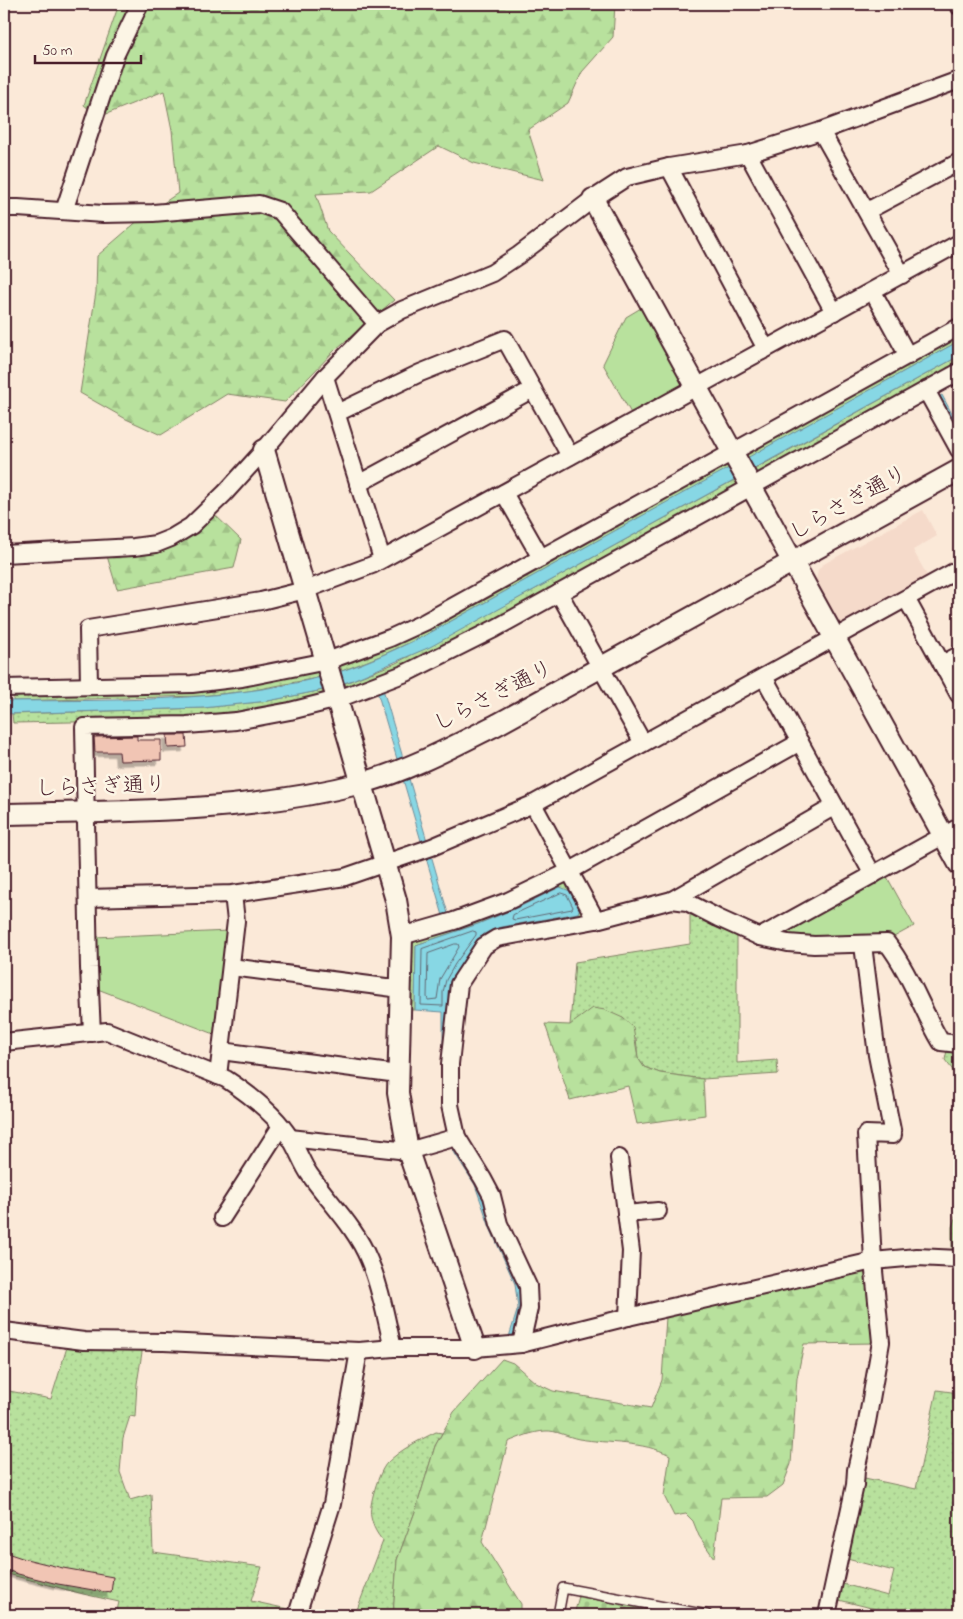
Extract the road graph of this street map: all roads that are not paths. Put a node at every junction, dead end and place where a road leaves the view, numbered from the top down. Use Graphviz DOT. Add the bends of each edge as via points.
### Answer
graph roads {
  1 [pos="140,4"];
  2 [pos="959,80"];
  3 [pos="820,131"];
  4 [pos="748,154"];
  5 [pos="959,162"];
  6 [pos="669,167"];
  7 [pos="593,199"];
  8 [pos="4,208"];
  9 [pos="64,211"];
  10 [pos="867,212"];
  11 [pos="959,243"];
  12 [pos="902,275"];
  13 [pos="873,292"];
  14 [pos="834,312"];
  15 [pos="377,324"];
  16 [pos="959,327"];
  17 [pos="766,350"];
  18 [pos="908,356"];
  19 [pos="959,372"];
  20 [pos="325,377"];
  21 [pos="697,387"];
  22 [pos="533,389"];
  23 [pos="926,390"];
  24 [pos="337,413"];
  25 [pos="264,450"];
  26 [pos="959,450"];
  27 [pos="732,452"];
  28 [pos="570,456"];
  29 [pos="959,470"];
  30 [pos="358,484"];
  31 [pos="752,486"];
  32 [pos="504,493"];
  33 [pos="4,554"];
  34 [pos="541,558"];
  35 [pos="382,560"];
  36 [pos="794,562"];
  37 [pos="959,570"];
  38 [pos="305,590"];
  39 [pos="559,593"];
  40 [pos="907,600"];
  41 [pos="835,638"];
  42 [pos="959,655"];
  43 [pos="327,663"];
  44 [pos="942,664"];
  45 [pos="601,668"];
  46 [pos="764,677"];
  47 [pos="89,685"];
  48 [pos="4,688"];
  49 [pos="959,695"];
  50 [pos="337,697"];
  51 [pos="800,742"];
  52 [pos="643,743"];
  53 [pos="363,782"];
  54 [pos="533,804"];
  55 [pos="835,806"];
  56 [pos="86,812"];
  57 [pos="4,814"];
  58 [pos="952,831"];
  59 [pos="386,863"];
  60 [pos="959,864"];
  61 [pos="570,871"];
  62 [pos="873,875"];
  63 [pos="233,894"];
  64 [pos="88,898"];
  65 [pos="672,900"];
  66 [pos="596,920"];
  67 [pos="402,936"];
  68 [pos="760,937"];
  69 [pos="863,945"];
  70 [pos="231,967"];
  71 [pos="401,989"];
  72 [pos="92,1033"];
  73 [pos="4,1042"];
  74 [pos="959,1044"];
  75 [pos="221,1051"];
  76 [pos="398,1074"];
  77 [pos="218,1076"];
  78 [pos="286,1132"];
  79 [pos="457,1138"];
  80 [pos="408,1152"];
  81 [pos="619,1158"];
  82 [pos="658,1211"];
  83 [pos="626,1214"];
  84 [pos="222,1218"];
  85 [pos="959,1259"];
  86 [pos="873,1261"];
  87 [pos="628,1317"];
  88 [pos="4,1331"];
  89 [pos="521,1344"];
  90 [pos="393,1348"];
  91 [pos="475,1348"];
  92 [pos="359,1352"];
  93 [pos="297,1615"];
  94 [pos="558,1615"];
  95 [pos="707,1615"];
  96 [pos="827,1615"];
  1 -- 9 [label="street" via="115,56"];
  2 -- 3 [label="street"];
  3 -- 4 [label="street"];
  3 -- 10 [label="street"];
  4 -- 6 [label="street"];
  4 -- 14 [label="street"];
  5 -- 10 [label="street"];
  6 -- 7 [label="street" via="626,177"];
  6 -- 17 [label="street"];
  7 -- 15 [label="street" via="492,273 402,310"];
  7 -- 21 [label="street"];
  8 -- 9 [label="street"];
  9 -- 15 [label="street" via="153,213 259,204 280,211"];
  10 -- 12 [label="street"];
  11 -- 12 [label="street"];
  12 -- 13 [label="street"];
  13 -- 14 [label="street"];
  13 -- 18 [label="street"];
  14 -- 17 [label="street"];
  15 -- 20 [label="street"];
  16 -- 18 [label="street"];
  17 -- 21 [label="street"];
  18 -- 27 [label="street"];
  19 -- 23 [label="street"];
  20 -- 24 [label="street"];
  20 -- 25 [label="street"];
  21 -- 27 [label="street"];
  21 -- 28 [label="street"];
  22 -- 24 [label="street" via="505,339 420,373"];
  22 -- 28 [label="street"];
  22 -- 30 [label="street"];
  23 -- 26 [label="street"];
  23 -- 31 [label="street"];
  24 -- 30 [label="street"];
  25 -- 33 [label="street" via="191,526 156,544"];
  25 -- 38 [label="street"];
  27 -- 31 [label="street"];
  27 -- 34 [label="street"];
  28 -- 32 [label="street"];
  29 -- 36 [label="street, しらさぎ通り"];
  30 -- 35 [label="street"];
  31 -- 36 [label="street"];
  31 -- 39 [label="street"];
  32 -- 34 [label="street"];
  32 -- 35 [label="street"];
  34 -- 43 [label="street" via="425,622"];
  35 -- 38 [label="street"];
  36 -- 41 [label="street"];
  36 -- 45 [label="street, しらさぎ通り"];
  37 -- 40 [label="street"];
  38 -- 43 [label="street"];
  38 -- 47 [label="street" via="261,601 88,629"];
  39 -- 45 [label="street"];
  39 -- 50 [label="street" via="406,673"];
  40 -- 41 [label="street"];
  40 -- 44 [label="street"];
  41 -- 46 [label="street"];
  41 -- 58 [label="street"];
  42 -- 44 [label="street"];
  43 -- 47 [label="street" via="218,681"];
  43 -- 50 [label="street"];
  44 -- 49 [label="street"];
  45 -- 52 [label="street"];
  45 -- 53 [label="street, しらさぎ通り" via="463,742"];
  46 -- 51 [label="street"];
  46 -- 52 [label="street"];
  47 -- 48 [label="street"];
  50 -- 53 [label="street"];
  50 -- 56 [label="street" via="290,711 236,721 84,727"];
  51 -- 55 [label="street"];
  51 -- 61 [label="street"];
  52 -- 54 [label="street"];
  53 -- 56 [label="street, しらさぎ通り" via="312,794 217,807"];
  53 -- 59 [label="street"];
  54 -- 59 [label="street"];
  54 -- 61 [label="street"];
  55 -- 62 [label="street"];
  55 -- 65 [label="street"];
  56 -- 57 [label="street, しらさぎ通り"];
  56 -- 64 [label="street"];
  58 -- 60 [label="street"];
  58 -- 62 [label="street"];
  59 -- 63 [label="street" via="345,877"];
  59 -- 67 [label="street"];
  61 -- 66 [label="street"];
  61 -- 67 [label="street" via="508,901"];
  62 -- 68 [label="street"];
  63 -- 64 [label="street"];
  63 -- 70 [label="street" via="236,921"];
  64 -- 72 [label="street"];
  65 -- 66 [label="street"];
  65 -- 68 [label="street" via="687,902"];
  66 -- 79 [label="street" via="497,938 484,946 469,966 459,984 450,1064 450,1105"];
  67 -- 71 [label="street"];
  68 -- 69 [label="street" via="788,943"];
  69 -- 74 [label="street" via="887,944 942,1042"];
  69 -- 86 [label="street" via="878,1055 894,1135 866,1134"];
  70 -- 71 [label="street"];
  70 -- 75 [label="street"];
  71 -- 76 [label="street"];
  72 -- 73 [label="street"];
  72 -- 77 [label="street" via="107,1031"];
  75 -- 76 [label="street"];
  75 -- 77 [label="street"];
  76 -- 80 [label="street" via="400,1111"];
  77 -- 78 [label="street" via="257,1101"];
  78 -- 80 [label="street"];
  78 -- 84 [label="street"];
  78 -- 90 [label="street" via="306,1169 338,1210 368,1257"];
  79 -- 80 [label="street"];
  79 -- 89 [label="street" via="492,1196 499,1224 528,1286 529,1308"];
  80 -- 91 [label="street"];
  81 -- 83 [label="street"];
  82 -- 83 [label="street"];
  83 -- 87 [label="street" via="631,1251"];
  85 -- 86 [label="street" via="916,1257"];
  86 -- 87 [label="street"];
  86 -- 96 [label="street" via="881,1342 868,1422"];
  87 -- 89 [label="street"];
  88 -- 92 [label="street" via="84,1341"];
  89 -- 91 [label="street"];
  90 -- 91 [label="street"];
  90 -- 92 [label="street"];
  92 -- 93 [label="street" via="332,1504"];
  94 -- 95 [label="lane" via="563,1588"];
}
